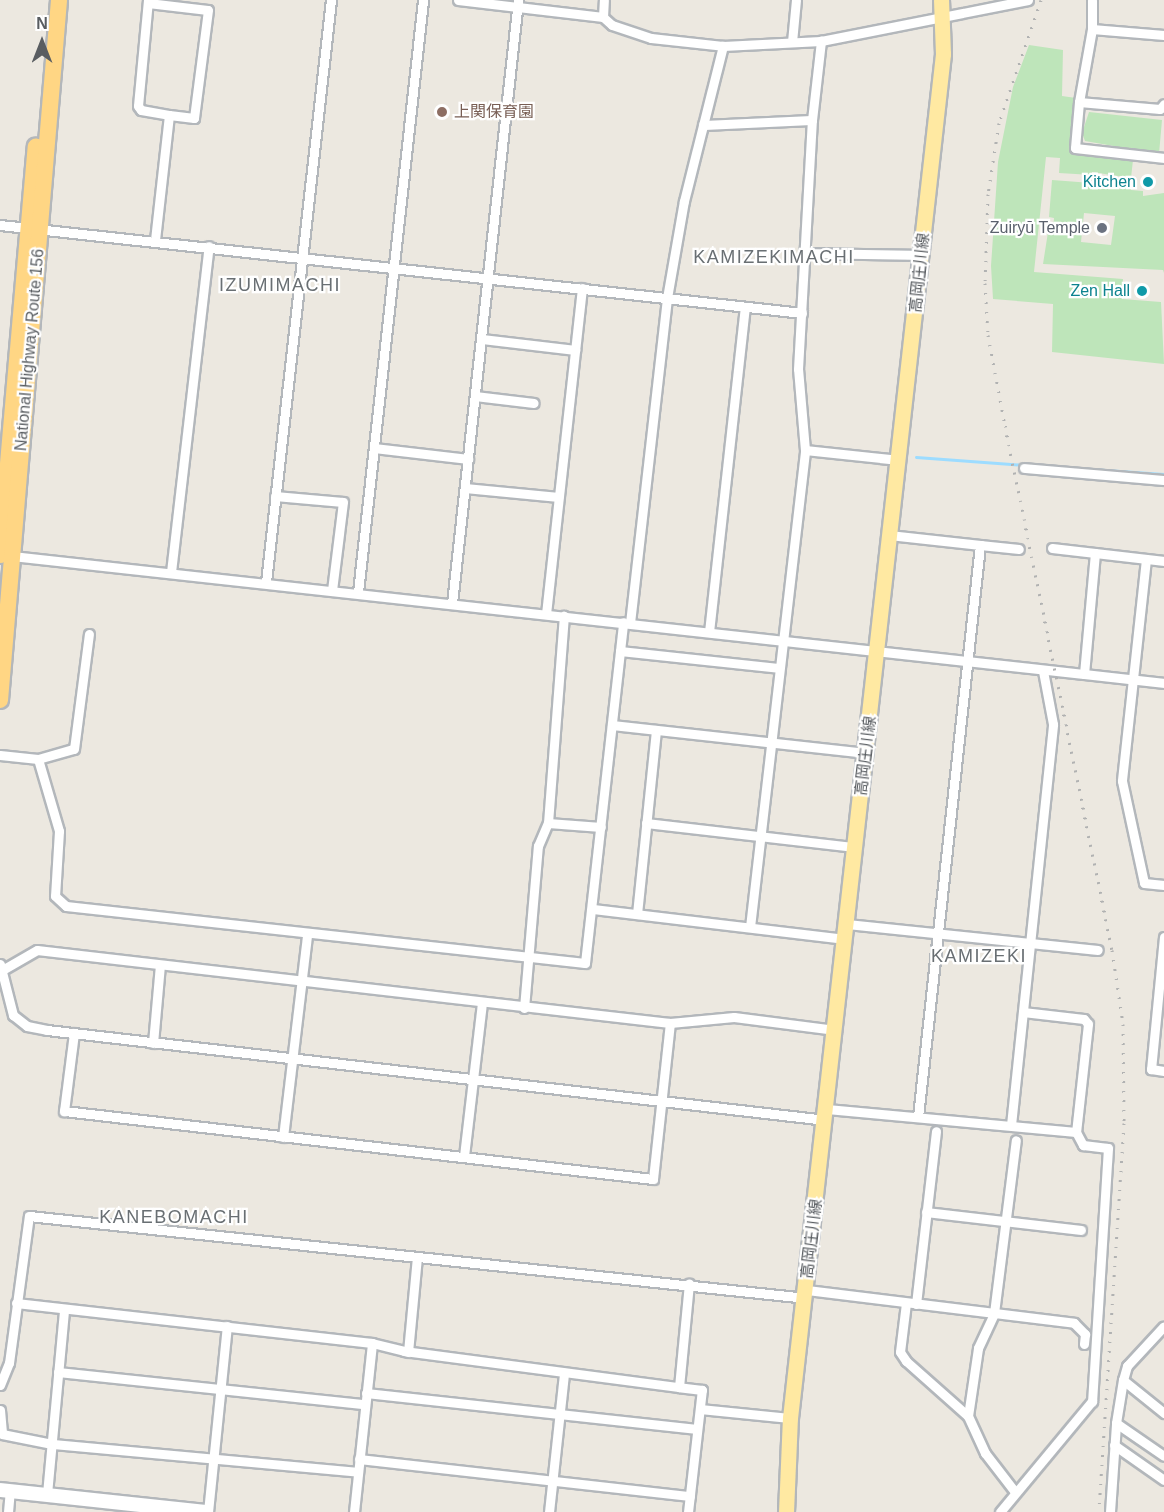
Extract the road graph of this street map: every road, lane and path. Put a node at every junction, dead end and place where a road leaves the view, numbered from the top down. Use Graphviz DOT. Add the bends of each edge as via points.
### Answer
graph roads {
  1 [pos="48,0"];
  2 [pos="59,0"];
  3 [pos="331,0"];
  4 [pos="423,0"];
  5 [pos="458,0"];
  6 [pos="604,0"];
  7 [pos="796,0"];
  8 [pos="941,0"];
  9 [pos="1028,0"];
  10 [pos="1092,0"];
  11 [pos="148,1"];
  12 [pos="518,4"];
  13 [pos="603,17"];
  14 [pos="944,17"];
  15 [pos="1092,29"];
  16 [pos="1164,35"];
  17 [pos="821,41"];
  18 [pos="792,42"];
  19 [pos="723,46"];
  20 [pos="1079,102"];
  21 [pos="1164,104"];
  22 [pos="170,115"];
  23 [pos="812,120"];
  24 [pos="703,125"];
  25 [pos="1164,158"];
  26 [pos="0,225"];
  27 [pos="34,228"];
  28 [pos="154,240"];
  29 [pos="209,246"];
  30 [pos="806,253"];
  31 [pos="921,255"];
  32 [pos="301,256"];
  33 [pos="394,266"];
  34 [pos="489,277"];
  35 [pos="582,288"];
  36 [pos="667,298"];
  37 [pos="745,307"];
  38 [pos="802,313"];
  39 [pos="482,339"];
  40 [pos="575,350"];
  41 [pos="475,396"];
  42 [pos="534,403"];
  43 [pos="374,448"];
  44 [pos="805,450"];
  45 [pos="468,459"];
  46 [pos="899,460"];
  47 [pos="1024,468"];
  48 [pos="1164,480"];
  49 [pos="465,488"];
  50 [pos="275,496"];
  51 [pos="559,497"];
  52 [pos="889,535"];
  53 [pos="980,545"];
  54 [pos="1052,548"];
  55 [pos="1019,549"];
  56 [pos="1095,553"];
  57 [pos="6,556"];
  58 [pos="1146,559"];
  59 [pos="1164,561"];
  60 [pos="171,572"];
  61 [pos="266,582"];
  62 [pos="332,590"];
  63 [pos="358,592"];
  64 [pos="452,603"];
  65 [pos="546,614"];
  66 [pos="564,616"];
  67 [pos="627,623"];
  68 [pos="709,632"];
  69 [pos="89,634"];
  70 [pos="781,640"];
  71 [pos="620,651"];
  72 [pos="878,653"];
  73 [pos="969,663"];
  74 [pos="778,668"];
  75 [pos="1043,671"];
  76 [pos="1084,674"];
  77 [pos="1133,679"];
  78 [pos="1164,683"];
  79 [pos="0,700"];
  80 [pos="612,725"];
  81 [pos="656,730"];
  82 [pos="772,742"];
  83 [pos="866,753"];
  84 [pos="0,754"];
  85 [pos="38,759"];
  86 [pos="548,823"];
  87 [pos="646,823"];
  88 [pos="602,827"];
  89 [pos="760,835"];
  90 [pos="855,847"];
  91 [pos="1164,885"];
  92 [pos="592,909"];
  93 [pos="637,914"];
  94 [pos="750,927"];
  95 [pos="846,932"];
  96 [pos="306,935"];
  97 [pos="940,936"];
  98 [pos="1164,942"];
  99 [pos="1030,943"];
  100 [pos="1098,950"];
  101 [pos="529,956"];
  102 [pos="160,965"];
  103 [pos="2,967"];
  104 [pos="302,982"];
  105 [pos="1161,985"];
  106 [pos="482,1002"];
  107 [pos="524,1008"];
  108 [pos="1023,1012"];
  109 [pos="1160,1013"];
  110 [pos="670,1023"];
  111 [pos="835,1030"];
  112 [pos="74,1033"];
  113 [pos="153,1043"];
  114 [pos="294,1060"];
  115 [pos="1164,1071"];
  116 [pos="472,1081"];
  117 [pos="661,1101"];
  118 [pos="826,1115"];
  119 [pos="918,1117"];
  120 [pos="1011,1125"];
  121 [pos="936,1131"];
  122 [pos="1076,1132"];
  123 [pos="283,1137"];
  124 [pos="1016,1140"];
  125 [pos="464,1156"];
  126 [pos="926,1212"];
  127 [pos="1006,1221"];
  128 [pos="1081,1230"];
  129 [pos="417,1257"];
  130 [pos="688,1283"];
  131 [pos="806,1294"];
  132 [pos="16,1303"];
  133 [pos="911,1303"];
  134 [pos="64,1310"];
  135 [pos="994,1313"];
  136 [pos="227,1326"];
  137 [pos="1164,1326"];
  138 [pos="372,1343"];
  139 [pos="1084,1344"];
  140 [pos="408,1352"];
  141 [pos="58,1372"];
  142 [pos="564,1373"];
  143 [pos="1123,1380"];
  144 [pos="0,1385"];
  145 [pos="680,1387"];
  146 [pos="220,1391"];
  147 [pos="366,1393"];
  148 [pos="364,1404"];
  149 [pos="700,1408"];
  150 [pos="0,1410"];
  151 [pos="1164,1413"];
  152 [pos="559,1415"];
  153 [pos="968,1416"];
  154 [pos="790,1418"];
  155 [pos="1116,1423"];
  156 [pos="698,1429"];
  157 [pos="52,1444"];
  158 [pos="1114,1445"];
  159 [pos="1164,1456"];
  160 [pos="213,1459"];
  161 [pos="359,1459"];
  162 [pos="357,1472"];
  163 [pos="553,1480"];
  164 [pos="1164,1480"];
  165 [pos="5,1490"];
  166 [pos="1015,1492"];
  167 [pos="47,1494"];
  168 [pos="690,1496"];
  169 [pos="167,1510"];
  170 [pos="9,1512"];
  171 [pos="207,1512"];
  172 [pos="354,1512"];
  173 [pos="549,1512"];
  174 [pos="688,1512"];
  175 [pos="786,1512"];
  176 [pos="1000,1512"];
  177 [pos="1110,1512"];
  1 -- 27 [label="highway, National Highway Route 156"];
  2 -- 27 [label="highway, National Highway Route 156"];
  3 -- 32 [label="street"];
  4 -- 33 [label="street"];
  5 -- 12 [label="street"];
  6 -- 13 [label="street"];
  7 -- 18 [label="street"];
  8 -- 14 [label="main road, 高岡庄川線"];
  9 -- 14 [label="street"];
  10 -- 15 [label="street"];
  11 -- 22 [label="street" via="138,106 141,110"];
  11 -- 22 [label="street" via="208,9 194,118"];
  12 -- 13 [label="street"];
  12 -- 34 [label="street"];
  13 -- 19 [label="street" via="612,25 651,38"];
  14 -- 17 [label="street"];
  14 -- 31 [label="main road, 高岡庄川線"];
  15 -- 16 [label="street"];
  15 -- 20 [label="street"];
  17 -- 18 [label="street"];
  17 -- 23 [label="street"];
  18 -- 19 [label="street"];
  19 -- 24 [label="street"];
  20 -- 21 [label="street" via="1160,109"];
  20 -- 25 [label="street" via="1075,148"];
  22 -- 28 [label="street"];
  23 -- 24 [label="street"];
  23 -- 30 [label="street"];
  24 -- 36 [label="street" via="684,201"];
  26 -- 27 [label="street"];
  27 -- 28 [label="street"];
  27 -- 57 [label="highway, National Highway Route 156"];
  28 -- 29 [label="street"];
  29 -- 32 [label="street"];
  29 -- 60 [label="street"];
  30 -- 31 [label="street"];
  30 -- 38 [label="street"];
  31 -- 46 [label="main road, 高岡庄川線"];
  32 -- 33 [label="street"];
  32 -- 50 [label="street"];
  33 -- 34 [label="street"];
  33 -- 43 [label="street"];
  34 -- 35 [label="street"];
  34 -- 39 [label="street"];
  35 -- 36 [label="street"];
  35 -- 40 [label="street"];
  36 -- 37 [label="street"];
  36 -- 67 [label="street"];
  37 -- 38 [label="street"];
  37 -- 68 [label="street"];
  38 -- 44 [label="street" via="798,369"];
  39 -- 40 [label="street"];
  39 -- 41 [label="street"];
  40 -- 51 [label="street"];
  41 -- 42 [label="street"];
  41 -- 45 [label="street"];
  43 -- 45 [label="street"];
  43 -- 63 [label="street"];
  44 -- 46 [label="street"];
  44 -- 70 [label="street"];
  45 -- 49 [label="street"];
  46 -- 52 [label="main road, 高岡庄川線"];
  47 -- 48 [label="street"];
  49 -- 51 [label="street"];
  49 -- 64 [label="street"];
  50 -- 61 [label="street"];
  50 -- 62 [label="street" via="343,502"];
  51 -- 65 [label="street"];
  52 -- 53 [label="street"];
  52 -- 72 [label="main road, 高岡庄川線"];
  53 -- 55 [label="street"];
  53 -- 73 [label="street"];
  54 -- 56 [label="street"];
  56 -- 58 [label="street"];
  56 -- 76 [label="street"];
  57 -- 60 [label="street"];
  57 -- 79 [label="highway, National Highway Route 156"];
  58 -- 59 [label="street"];
  58 -- 77 [label="street"];
  60 -- 61 [label="street"];
  61 -- 62 [label="street"];
  62 -- 63 [label="street"];
  63 -- 64 [label="street"];
  64 -- 65 [label="street"];
  65 -- 66 [label="street"];
  66 -- 67 [label="street"];
  66 -- 86 [label="street"];
  67 -- 68 [label="street"];
  67 -- 71 [label="street"];
  68 -- 70 [label="street"];
  69 -- 85 [label="street" via="74,749 58,757"];
  70 -- 72 [label="street"];
  70 -- 74 [label="street"];
  71 -- 74 [label="street"];
  71 -- 80 [label="street"];
  72 -- 73 [label="street"];
  72 -- 83 [label="main road, 高岡庄川線"];
  73 -- 75 [label="street"];
  73 -- 97 [label="street"];
  74 -- 82 [label="street"];
  75 -- 76 [label="street"];
  75 -- 99 [label="street" via="1053,724"];
  76 -- 77 [label="street"];
  77 -- 78 [label="street"];
  77 -- 91 [label="street" via="1122,781 1144,883"];
  80 -- 81 [label="street"];
  80 -- 88 [label="street"];
  81 -- 82 [label="street"];
  81 -- 87 [label="street"];
  82 -- 83 [label="street"];
  82 -- 89 [label="street"];
  83 -- 90 [label="main road, 高岡庄川線"];
  84 -- 85 [label="street"];
  85 -- 96 [label="street" via="59,831 55,896 66,906"];
  86 -- 88 [label="street"];
  86 -- 101 [label="street" via="538,846"];
  87 -- 89 [label="street"];
  87 -- 93 [label="street"];
  88 -- 92 [label="street"];
  89 -- 90 [label="street"];
  89 -- 94 [label="street"];
  90 -- 95 [label="main road, 高岡庄川線"];
  92 -- 93 [label="street"];
  92 -- 101 [label="street" via="585,963"];
  93 -- 94 [label="street"];
  94 -- 95 [label="street"];
  95 -- 97 [label="street"];
  95 -- 111 [label="main road, 高岡庄川線"];
  96 -- 101 [label="street"];
  96 -- 104 [label="street"];
  97 -- 99 [label="street"];
  97 -- 119 [label="street"];
  98 -- 105 [label="street"];
  99 -- 100 [label="street"];
  99 -- 108 [label="street"];
  101 -- 107 [label="street"];
  102 -- 103 [label="street" via="37,950"];
  102 -- 104 [label="street"];
  102 -- 113 [label="street"];
  103 -- 112 [label="street" via="13,1015 27,1026"];
  104 -- 106 [label="street"];
  104 -- 114 [label="street"];
  105 -- 109 [label="street"];
  106 -- 107 [label="street"];
  106 -- 116 [label="street"];
  107 -- 110 [label="street"];
  108 -- 120 [label="street"];
  108 -- 122 [label="street" via="1084,1019 1088,1024"];
  109 -- 115 [label="street" via="1151,1069"];
  110 -- 111 [label="street" via="734,1017"];
  110 -- 117 [label="street"];
  111 -- 118 [label="main road, 高岡庄川線"];
  112 -- 113 [label="street"];
  112 -- 123 [label="street" via="64,1111"];
  113 -- 114 [label="street"];
  114 -- 116 [label="street"];
  114 -- 123 [label="street"];
  116 -- 117 [label="street"];
  116 -- 125 [label="street"];
  117 -- 118 [label="street"];
  117 -- 125 [label="street" via="653,1179"];
  118 -- 119 [label="street"];
  118 -- 131 [label="main road, 高岡庄川線"];
  119 -- 120 [label="street"];
  120 -- 122 [label="street"];
  121 -- 126 [label="street"];
  122 -- 166 [label="street" via="1083,1146 1108,1148 1092,1401"];
  123 -- 125 [label="street"];
  124 -- 127 [label="street"];
  126 -- 127 [label="street"];
  126 -- 133 [label="street"];
  127 -- 128 [label="street"];
  127 -- 135 [label="street"];
  129 -- 130 [label="street"];
  129 -- 132 [label="street" via="29,1216"];
  129 -- 140 [label="street"];
  130 -- 131 [label="street"];
  130 -- 145 [label="street"];
  131 -- 133 [label="street"];
  131 -- 154 [label="main road, 高岡庄川線"];
  132 -- 134 [label="street"];
  132 -- 144 [label="street" via="9,1363"];
  133 -- 135 [label="street"];
  133 -- 153 [label="street" via="900,1352"];
  134 -- 136 [label="street"];
  134 -- 141 [label="street"];
  135 -- 139 [label="street" via="1074,1323 1085,1334"];
  135 -- 153 [label="street" via="978,1348"];
  136 -- 138 [label="street"];
  136 -- 146 [label="street"];
  137 -- 143 [label="street" via="1127,1366"];
  138 -- 140 [label="street"];
  138 -- 147 [label="street"];
  140 -- 142 [label="street"];
  141 -- 146 [label="street"];
  141 -- 157 [label="street"];
  142 -- 145 [label="street"];
  142 -- 152 [label="street"];
  143 -- 151 [label="street"];
  143 -- 155 [label="street"];
  145 -- 149 [label="street" via="702,1390"];
  146 -- 148 [label="street"];
  146 -- 160 [label="street"];
  147 -- 148 [label="street"];
  147 -- 152 [label="street"];
  148 -- 161 [label="street"];
  149 -- 154 [label="street"];
  149 -- 156 [label="street"];
  150 -- 157 [label="street" via="2,1434"];
  152 -- 156 [label="street"];
  152 -- 163 [label="street"];
  153 -- 166 [label="street" via="985,1453"];
  154 -- 175 [label="main road, 高岡庄川線"];
  155 -- 158 [label="street"];
  155 -- 159 [label="street"];
  156 -- 168 [label="street"];
  157 -- 160 [label="street"];
  157 -- 167 [label="street"];
  158 -- 164 [label="street"];
  158 -- 177 [label="street"];
  160 -- 162 [label="street"];
  160 -- 171 [label="street"];
  161 -- 162 [label="street"];
  161 -- 163 [label="street"];
  162 -- 172 [label="street"];
  163 -- 168 [label="street"];
  163 -- 173 [label="street"];
  165 -- 167 [label="street"];
  165 -- 170 [label="street"];
  166 -- 176 [label="street"];
  167 -- 169 [label="street"];
  168 -- 174 [label="street"];
  169 -- 171 [label="street"];
}
